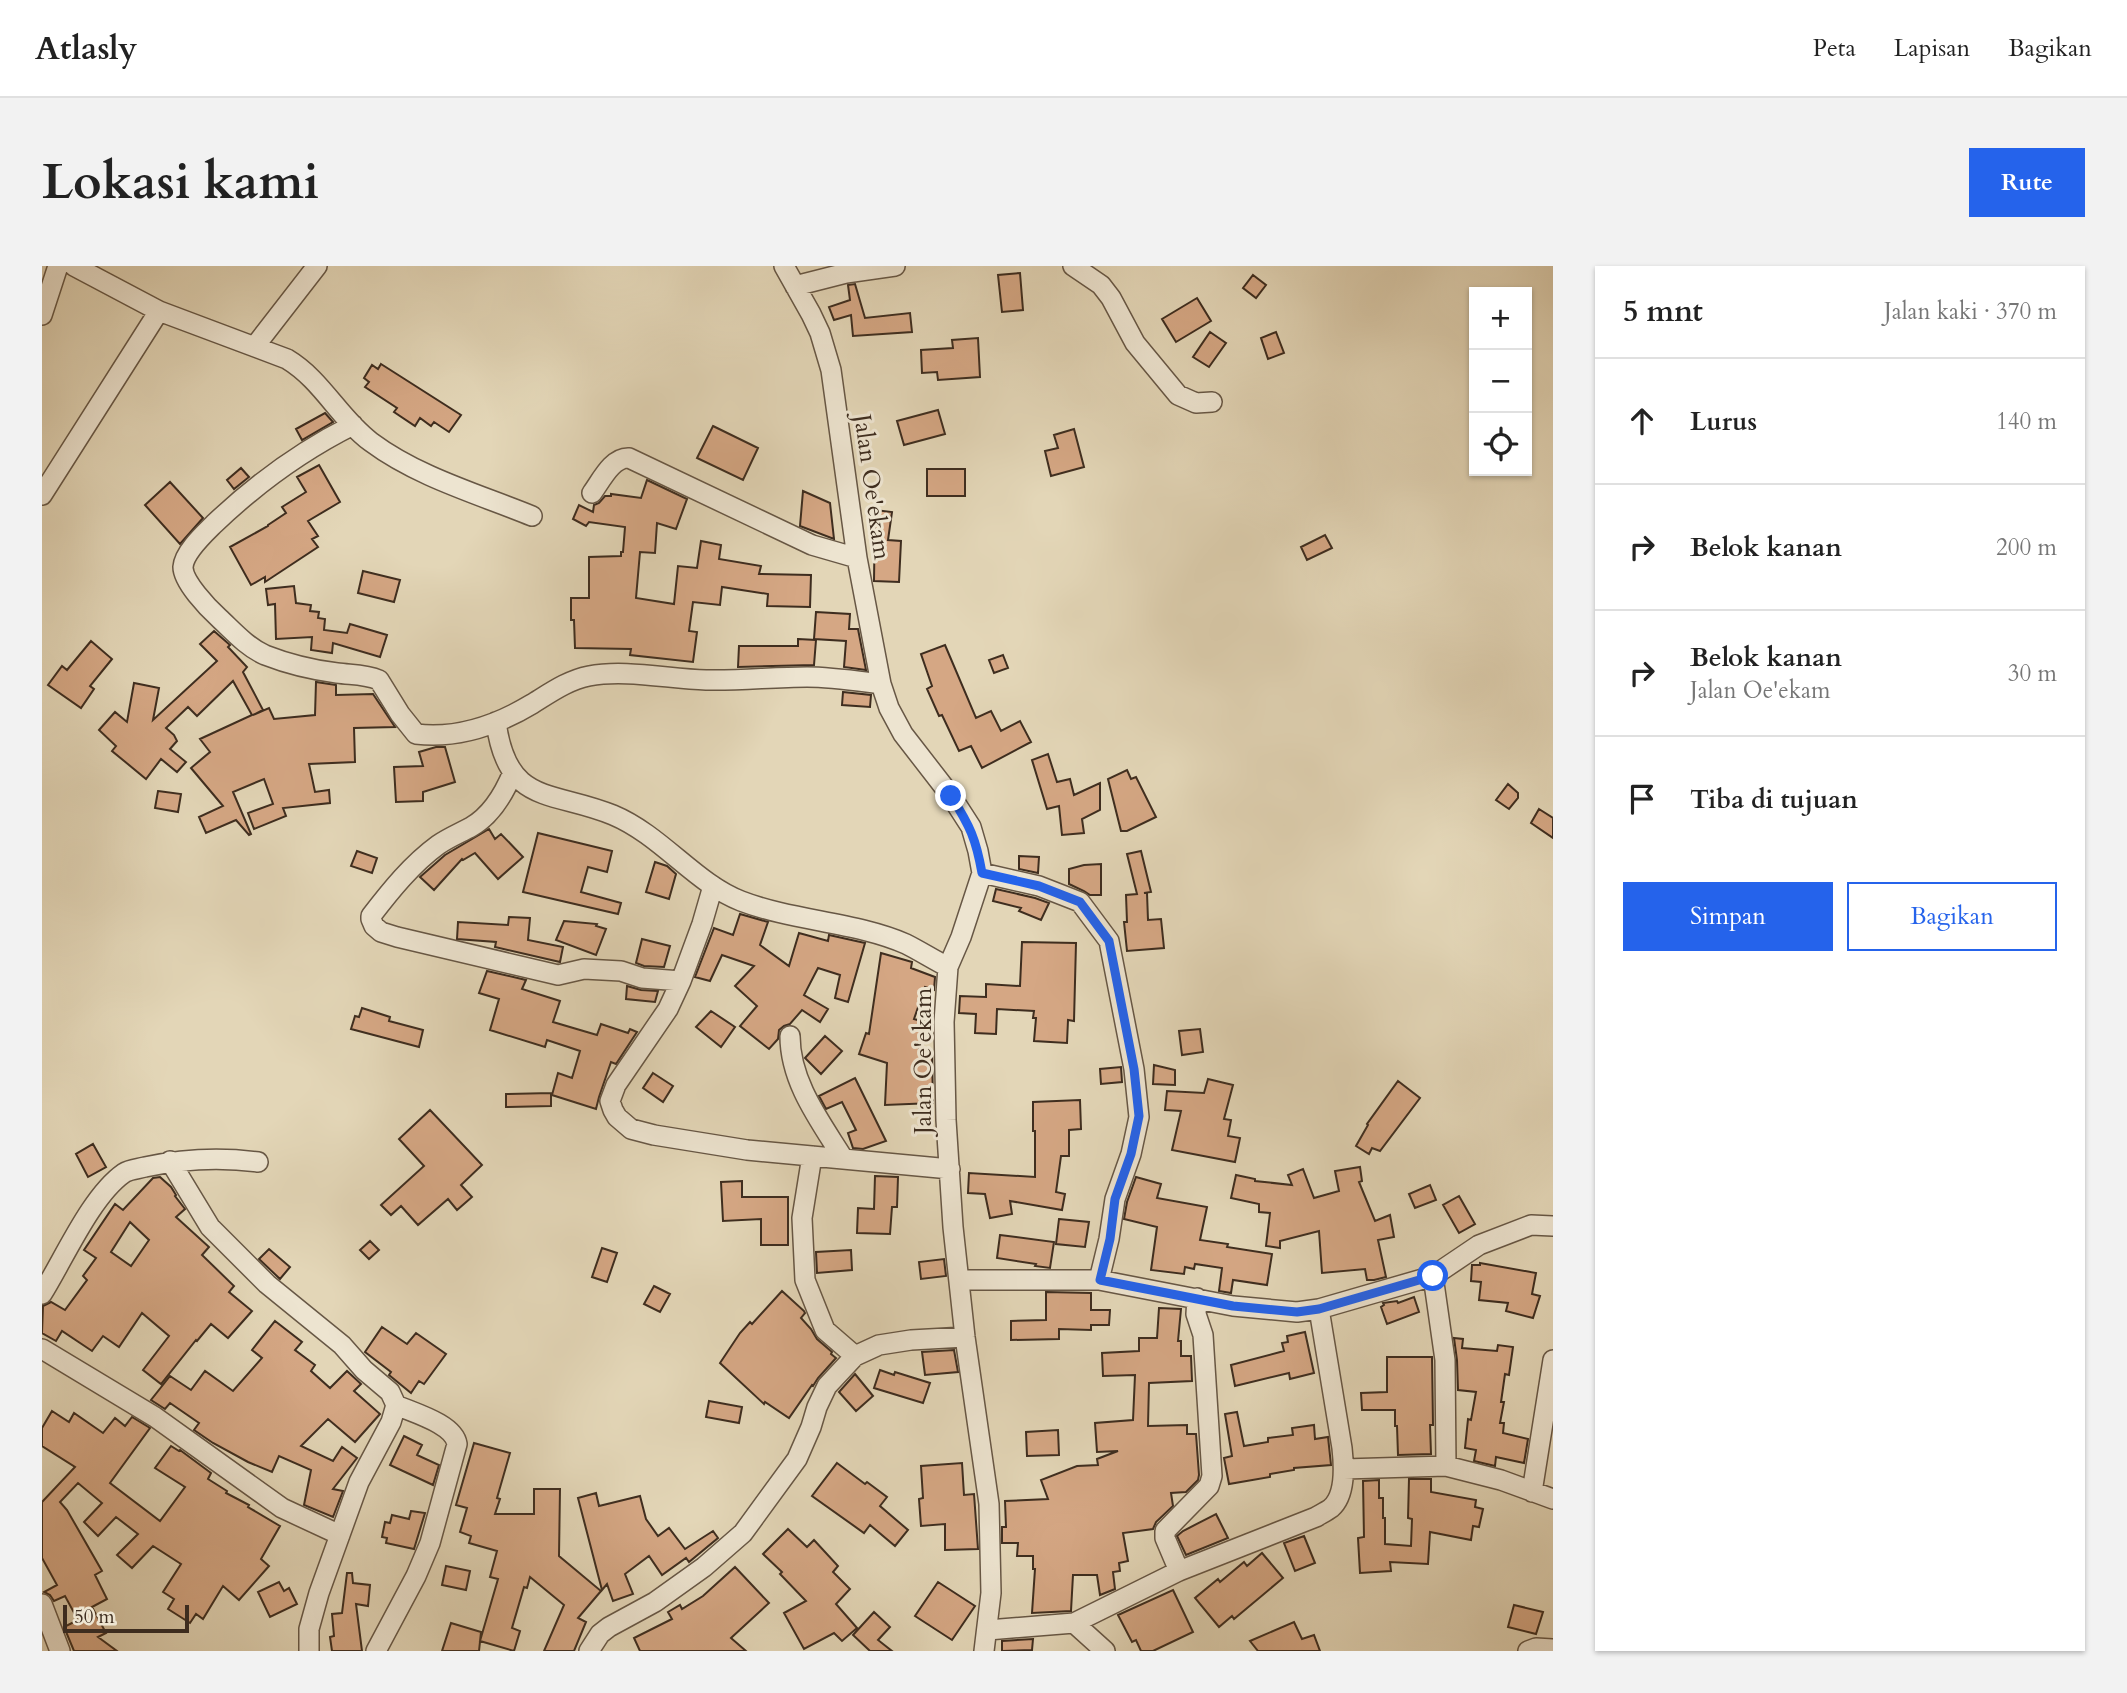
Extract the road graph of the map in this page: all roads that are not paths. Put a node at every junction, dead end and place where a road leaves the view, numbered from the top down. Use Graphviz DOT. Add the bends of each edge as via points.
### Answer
graph roads {
  1 [pos="58,266"];
  2 [pos="74,266"];
  3 [pos="317,266"];
  4 [pos="784,266"];
  5 [pos="895,266"];
  6 [pos="1073,266"];
  7 [pos="795,286"];
  8 [pos="159,312"];
  9 [pos="42,315"];
  10 [pos="255,346"];
  11 [pos="1213,402"];
  12 [pos="353,425"];
  13 [pos="592,493"];
  14 [pos="42,495"];
  15 [pos="532,516"];
  16 [pos="857,558"];
  17 [pos="881,684"];
  18 [pos="496,722"];
  19 [pos="513,772"];
  20 [pos="982,873"];
  21 [pos="713,886"];
  22 [pos="948,967"];
  23 [pos="681,981"];
  24 [pos="790,1036"];
  25 [pos="812,1156"];
  26 [pos="843,1158"];
  27 [pos="170,1161"];
  28 [pos="258,1162"];
  29 [pos="950,1169"];
  30 [pos="1553,1226"];
  31 [pos="1433,1276"];
  32 [pos="959,1280"];
  33 [pos="1100,1280"];
  34 [pos="42,1294"];
  35 [pos="1196,1298"];
  36 [pos="1319,1309"];
  37 [pos="965,1337"];
  38 [pos="42,1349"];
  39 [pos="855,1356"];
  40 [pos="1553,1360"];
  41 [pos="396,1405"];
  42 [pos="1446,1466"];
  43 [pos="1344,1469"];
  44 [pos="1532,1492"];
  45 [pos="1553,1499"];
  46 [pos="340,1535"];
  47 [pos="1179,1571"];
  48 [pos="42,1604"];
  49 [pos="1074,1623"];
  50 [pos="988,1630"];
  51 [pos="1553,1649"];
  52 [pos="60,1651"];
  53 [pos="309,1651"];
  54 [pos="376,1651"];
  55 [pos="589,1651"];
  56 [pos="984,1651"];
  57 [pos="1105,1651"];
  58 [pos="1528,1651"];
  1 -- 9 [label="street"];
  2 -- 8 [label="street"];
  3 -- 10 [label="street"];
  4 -- 7 [label="street, Jalan Oe'ekam"];
  5 -- 7 [label="street"];
  6 -- 11 [label="street" via="1101,285 1135,343 1178,395 1196,403"];
  7 -- 16 [label="street, Jalan Oe'ekam" via="820,333 831,370"];
  8 -- 10 [label="street"];
  8 -- 14 [label="street"];
  10 -- 12 [label="street" via="303,368"];
  12 -- 15 [label="street" via="409,466"];
  12 -- 18 [label="street" via="282,466 240,499 185,559 185,576 209,609 262,653 286,663 379,680 416,734 450,734"];
  13 -- 16 [label="street" via="614,464 629,458 812,545"];
  16 -- 17 [label="street, Jalan Oe'ekam"];
  17 -- 18 [label="street" via="809,677 708,680 604,674 558,688"];
  17 -- 20 [label="street, Jalan Oe'ekam" via="903,734 971,827"];
  18 -- 19 [label="street" via="501,748"];
  19 -- 21 [label="street" via="529,789 614,816 660,843"];
  19 -- 23 [label="street" via="503,796 487,814 438,845 391,889 371,916 374,926 405,940 558,975 584,969"];
  20 -- 22 [label="street, Jalan Oe'ekam"];
  20 -- 33 [label="street" via="1039,886 1080,902 1109,941 1139,1116 1115,1199"];
  21 -- 22 [label="street" via="739,901 777,913 905,944"];
  21 -- 23 [label="street"];
  22 -- 29 [label="street, Jalan Oe'ekam" via="944,1022"];
  23 -- 25 [label="street" via="668,1009 616,1085 610,1101 617,1117 631,1129 654,1135"];
  24 -- 26 [label="street" via="790,1054 800,1083"];
  25 -- 26 [label="street"];
  25 -- 39 [label="street" via="802,1218 805,1280 825,1330"];
  26 -- 29 [label="street"];
  27 -- 28 [label="street" via="232,1158"];
  27 -- 34 [label="street" via="127,1171 111,1184 86,1217"];
  27 -- 41 [label="street" via="210,1227 267,1284 342,1345 390,1392"];
  29 -- 32 [label="street, Jalan Oe'ekam"];
  30 -- 31 [label="street" via="1531,1225 1479,1244"];
  31 -- 36 [label="street"];
  31 -- 42 [label="street" via="1445,1360"];
  32 -- 33 [label="street"];
  32 -- 37 [label="street, Jalan Oe'ekam"];
  33 -- 35 [label="street"];
  35 -- 36 [label="street" via="1275,1311"];
  35 -- 47 [label="street" via="1203,1335 1212,1476 1209,1486 1165,1531"];
  36 -- 43 [label="street"];
  37 -- 39 [label="street" via="879,1345"];
  37 -- 50 [label="street, Jalan Oe'ekam" via="989,1504"];
  38 -- 46 [label="street" via="155,1417 282,1508"];
  39 -- 55 [label="street" via="827,1386 797,1459 743,1532 655,1602 609,1627"];
  40 -- 44 [label="street"];
  41 -- 46 [label="street" via="359,1482"];
  41 -- 54 [label="street" via="448,1428 457,1444 430,1543"];
  42 -- 43 [label="street"];
  42 -- 44 [label="street"];
  43 -- 47 [label="street" via="1331,1508"];
  44 -- 45 [label="street"];
  46 -- 53 [label="street" via="318,1593"];
  47 -- 49 [label="street"];
  48 -- 52 [label="street"];
  49 -- 50 [label="street"];
  49 -- 57 [label="street"];
  50 -- 56 [label="street, Jalan Oe'ekam"];
  51 -- 58 [label="street"];
}
